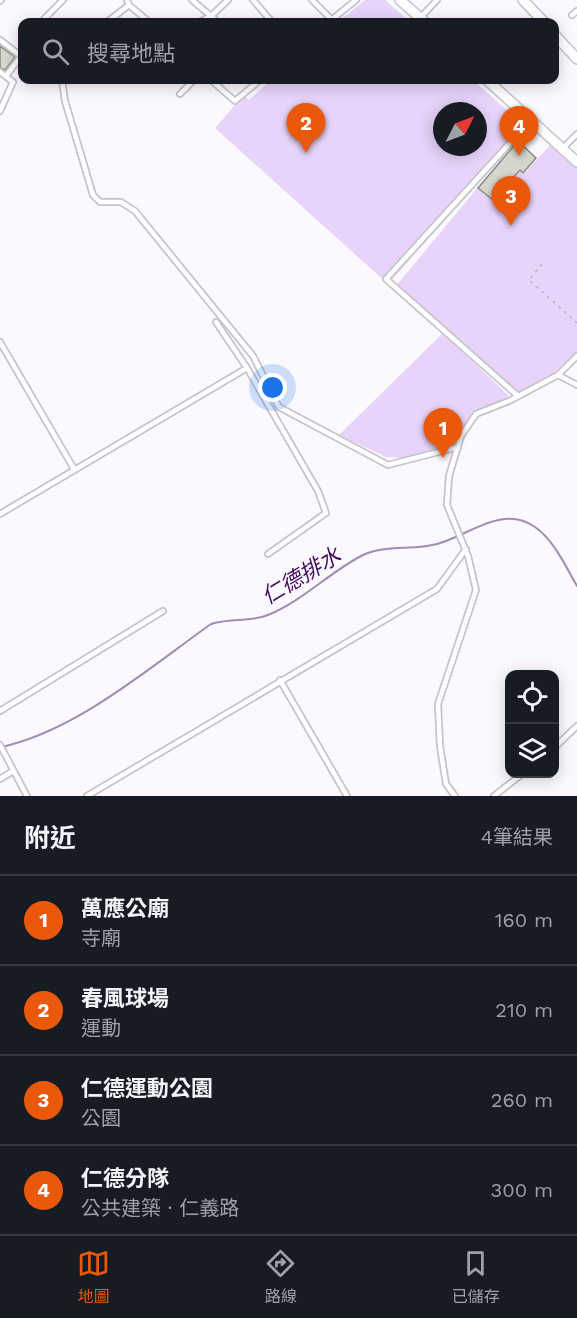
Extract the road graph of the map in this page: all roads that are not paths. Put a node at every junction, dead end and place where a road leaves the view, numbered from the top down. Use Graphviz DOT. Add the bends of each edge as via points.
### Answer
graph roads {
  1 [pos="63,0"];
  2 [pos="192,0"];
  3 [pos="228,0"];
  4 [pos="253,0"];
  5 [pos="312,0"];
  6 [pos="356,0"];
  7 [pos="400,0"];
  8 [pos="437,0"];
  9 [pos="524,0"];
  10 [pos="128,3"];
  11 [pos="577,11"];
  12 [pos="572,15"];
  13 [pos="212,16"];
  14 [pos="142,17"];
  15 [pos="45,18"];
  16 [pos="111,18"];
  17 [pos="208,18"];
  18 [pos="269,18"];
  19 [pos="328,18"];
  20 [pos="335,18"];
  21 [pos="420,18"];
  22 [pos="424,18"];
  23 [pos="540,18"];
  24 [pos="559,39"];
  25 [pos="0,40"];
  26 [pos="18,54"];
  27 [pos="577,59"];
  28 [pos="18,63"];
  29 [pos="0,72"];
  30 [pos="6,76"];
  31 [pos="63,84"];
  32 [pos="190,84"];
  33 [pos="216,84"];
  34 [pos="255,84"];
  35 [pos="491,84"];
  36 [pos="180,94"];
  37 [pos="0,111"];
  38 [pos="531,120"];
  39 [pos="577,134"];
  40 [pos="562,149"];
  41 [pos="577,162"];
  42 [pos="216,322"];
  43 [pos="0,342"];
  44 [pos="577,356"];
  45 [pos="247,368"];
  46 [pos="558,375"];
  47 [pos="577,385"];
  48 [pos="518,396"];
  49 [pos="458,447"];
  50 [pos="74,469"];
  51 [pos="0,514"];
  52 [pos="466,549"];
  53 [pos="268,554"];
  54 [pos="163,611"];
  55 [pos="280,680"];
  56 [pos="0,711"];
  57 [pos="577,726"];
  58 [pos="559,744"];
  59 [pos="0,746"];
  60 [pos="13,771"];
  61 [pos="517,778"];
  62 [pos="0,779"];
  63 [pos="27,796"];
  64 [pos="87,796"];
  65 [pos="347,796"];
  66 [pos="455,796"];
  67 [pos="494,796"];
  1 -- 15 [label="lane"];
  2 -- 13 [label="lane"];
  3 -- 13 [label="lane"];
  4 -- 18 [label="lane"];
  5 -- 19 [label="lane"];
  6 -- 20 [label="lane"];
  7 -- 21 [label="street"];
  8 -- 22 [label="lane"];
  9 -- 23 [label="street"];
  10 -- 14 [label="lane"];
  10 -- 16 [label="lane"];
  11 -- 12 [label="lane"];
  13 -- 17 [label="lane"];
  24 -- 27 [label="street"];
  25 -- 26 [label="lane"];
  28 -- 30 [label="lane"];
  29 -- 30 [label="lane"];
  30 -- 37 [label="lane" via="13,82"];
  31 -- 49 [label="lane" via="93,195 100,202 121,202 135,211 253,356 279,407 388,465"];
  32 -- 36 [label="lane"];
  33 -- 34 [label="lane" via="234,100"];
  35 -- 38 [label="street"];
  38 -- 40 [label="street"];
  38 -- 48 [label="lane" via="386,279"];
  39 -- 40 [label="lane"];
  40 -- 41 [label="street"];
  42 -- 45 [label="lane"];
  43 -- 50 [label="lane"];
  44 -- 46 [label="lane"];
  45 -- 50 [label="lane"];
  45 -- 53 [label="lane" via="318,491 326,513"];
  46 -- 47 [label="lane"];
  46 -- 48 [label="lane"];
  48 -- 49 [label="lane" via="476,414"];
  49 -- 52 [label="lane" via="449,476 447,505"];
  50 -- 51 [label="lane"];
  52 -- 55 [label="lane" via="437,589"];
  52 -- 66 [label="lane" via="476,590 438,704 446,784"];
  54 -- 56 [label="lane"];
  55 -- 64 [label="lane"];
  55 -- 65 [label="lane"];
  57 -- 58 [label="lane"];
  59 -- 60 [label="lane"];
  60 -- 62 [label="lane"];
  60 -- 63 [label="lane"];
  61 -- 67 [label="lane"];
}
